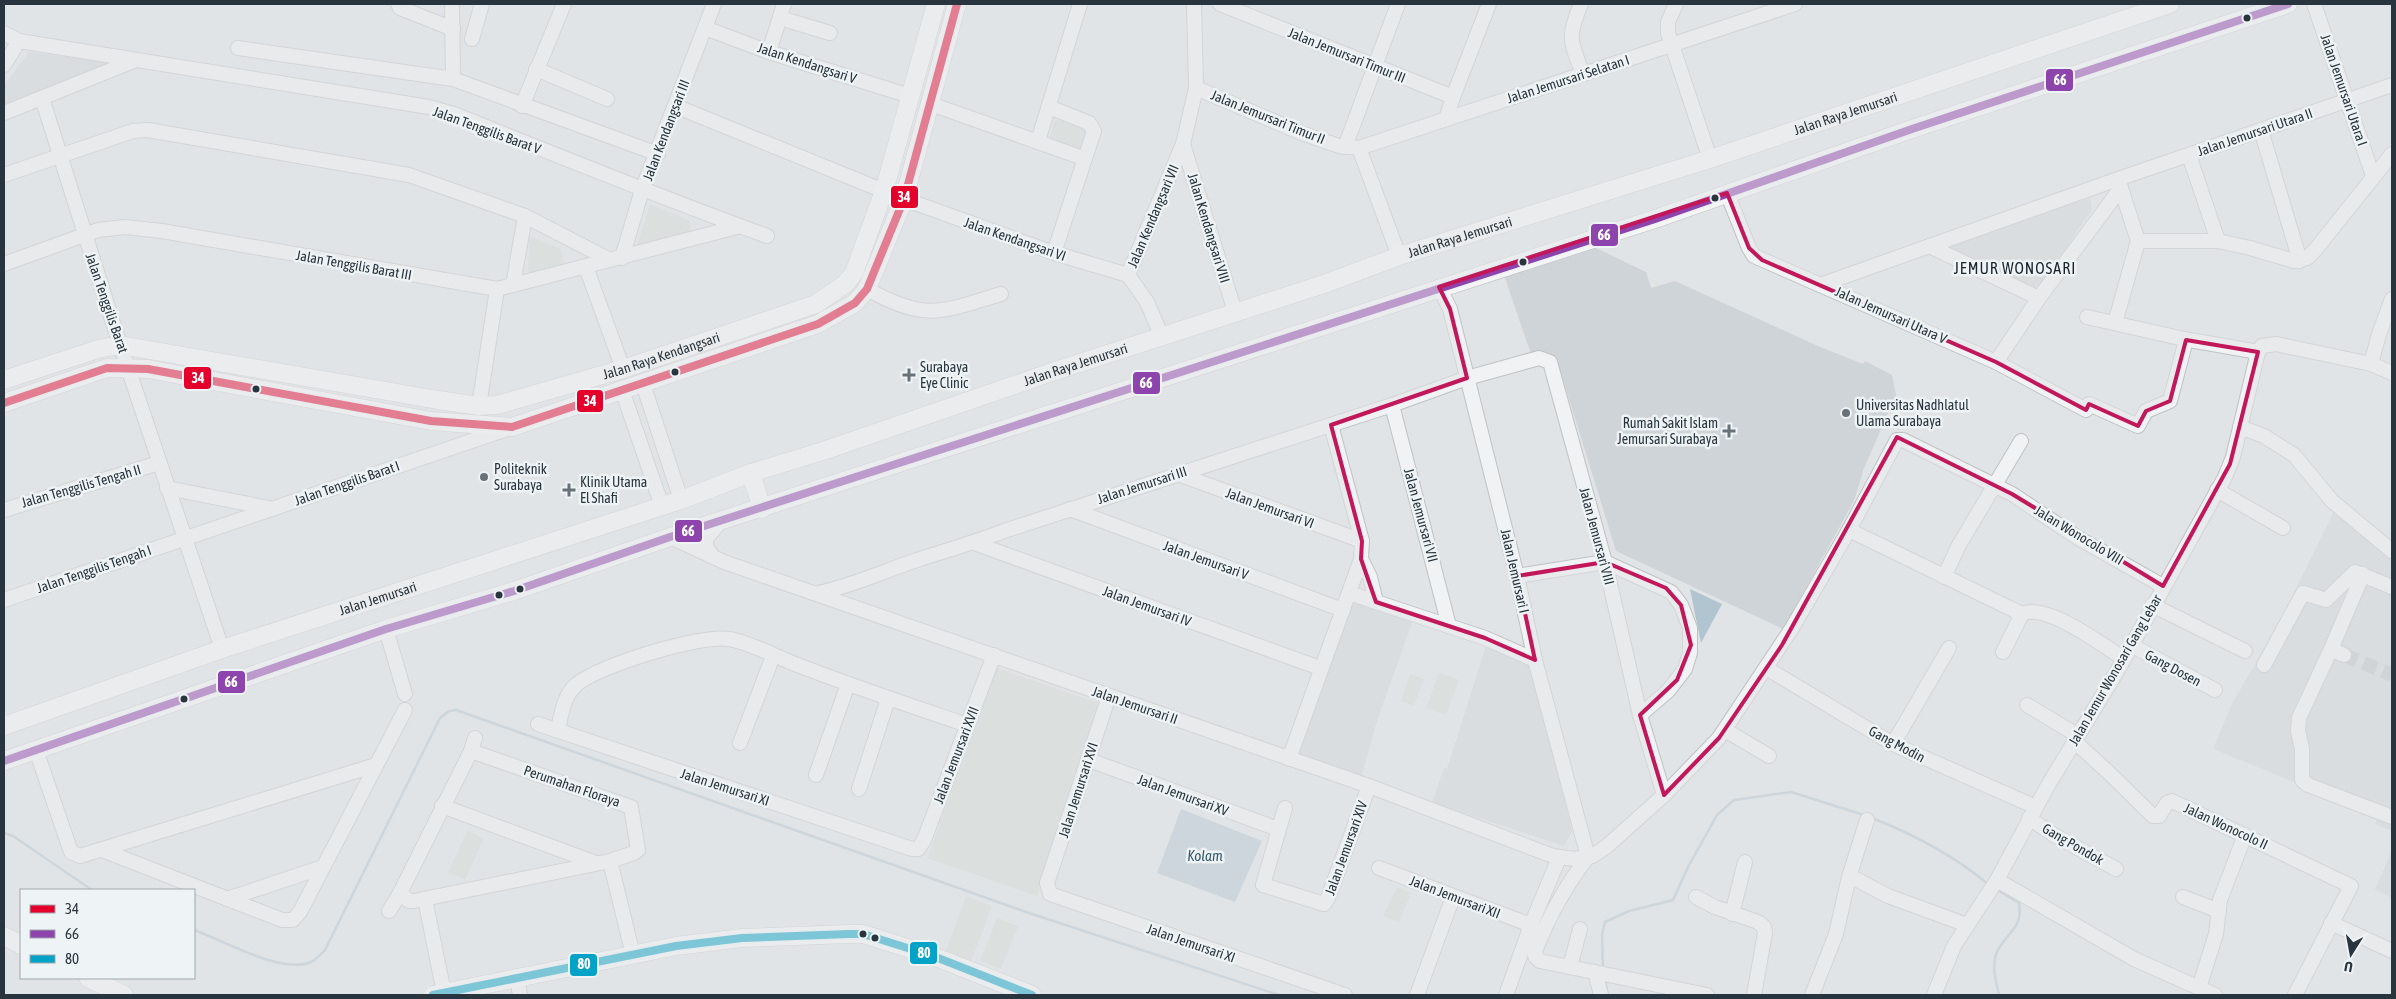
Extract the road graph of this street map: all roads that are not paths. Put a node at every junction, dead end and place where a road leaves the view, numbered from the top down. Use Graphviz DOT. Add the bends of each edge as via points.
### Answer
graph roads {
  1 [pos="398,4"];
  2 [pos="452,4"];
  3 [pos="482,4"];
  4 [pos="564,4"];
  5 [pos="714,4"];
  6 [pos="784,4"];
  7 [pos="936,4"];
  8 [pos="957,4"];
  9 [pos="1080,4"];
  10 [pos="1194,4"];
  11 [pos="1220,4"];
  12 [pos="1398,4"];
  13 [pos="1489,4"];
  14 [pos="1581,4"];
  15 [pos="1676,4"];
  16 [pos="1795,4"];
  17 [pos="2170,4"];
  18 [pos="2288,4"];
  19 [pos="2314,4"];
  20 [pos="780,18"];
  21 [pos="705,28"];
  22 [pos="453,29"];
  23 [pos="4,33"];
  24 [pos="830,33"];
  25 [pos="472,39"];
  26 [pos="19,40"];
  27 [pos="1671,45"];
  28 [pos="238,48"];
  29 [pos="769,52"];
  30 [pos="137,60"];
  31 [pos="4,66"];
  32 [pos="1376,66"];
  33 [pos="536,69"];
  34 [pos="1583,74"];
  35 [pos="453,79"];
  36 [pos="2392,85"];
  37 [pos="1196,88"];
  38 [pos="910,96"];
  39 [pos="42,98"];
  40 [pos="1452,98"];
  41 [pos="606,99"];
  42 [pos="2348,100"];
  43 [pos="928,103"];
  44 [pos="522,106"];
  45 [pos="675,106"];
  46 [pos="1049,107"];
  47 [pos="4,113"];
  48 [pos="1446,119"];
  49 [pos="2261,130"];
  50 [pos="1038,141"];
  51 [pos="1183,144"];
  52 [pos="1348,147"];
  53 [pos="658,154"];
  54 [pos="61,155"];
  55 [pos="2188,155"];
  56 [pos="1083,158"];
  57 [pos="1710,159"];
  58 [pos="2390,161"];
  59 [pos="4,175"];
  60 [pos="2373,176"];
  61 [pos="2120,183"];
  62 [pos="642,190"];
  63 [pos="884,191"];
  64 [pos="1727,193"];
  65 [pos="904,199"];
  66 [pos="525,216"];
  67 [pos="875,219"];
  68 [pos="894,226"];
  69 [pos="737,227"];
  70 [pos="84,236"];
  71 [pos="767,236"];
  72 [pos="2138,241"];
  73 [pos="2218,241"];
  74 [pos="1929,246"];
  75 [pos="1054,253"];
  76 [pos="1399,256"];
  77 [pos="616,259"];
  78 [pos="2300,261"];
  79 [pos="4,264"];
  80 [pos="586,268"];
  81 [pos="1128,275"];
  82 [pos="1820,284"];
  83 [pos="513,285"];
  84 [pos="1439,287"];
  85 [pos="497,289"];
  86 [pos="867,289"];
  87 [pos="1001,294"];
  88 [pos="2039,298"];
  89 [pos="2392,299"];
  90 [pos="1235,312"];
  91 [pos="2087,316"];
  92 [pos="2115,323"];
  93 [pos="725,335"];
  94 [pos="1162,337"];
  95 [pos="2186,340"];
  96 [pos="120,346"];
  97 [pos="2258,352"];
  98 [pos="729,354"];
  99 [pos="1996,362"];
  100 [pos="2371,364"];
  101 [pos="129,368"];
  102 [pos="623,369"];
  103 [pos="2392,373"];
  104 [pos="1467,378"];
  105 [pos="4,380"];
  106 [pos="643,384"];
  107 [pos="622,390"];
  108 [pos="4,403"];
  109 [pos="1392,405"];
  110 [pos="480,406"];
  111 [pos="1331,425"];
  112 [pos="2240,426"];
  113 [pos="512,427"];
  114 [pos="2021,441"];
  115 [pos="159,463"];
  116 [pos="751,473"];
  117 [pos="1178,474"];
  118 [pos="1994,486"];
  119 [pos="167,488"];
  120 [pos="2217,490"];
  121 [pos="681,500"];
  122 [pos="662,506"];
  123 [pos="271,509"];
  124 [pos="762,509"];
  125 [pos="1070,509"];
  126 [pos="4,510"];
  127 [pos="720,522"];
  128 [pos="2283,528"];
  129 [pos="1852,532"];
  130 [pos="670,537"];
  131 [pos="184,539"];
  132 [pos="1362,541"];
  133 [pos="974,543"];
  134 [pos="2392,552"];
  135 [pos="711,554"];
  136 [pos="1361,558"];
  137 [pos="1605,562"];
  138 [pos="2363,574"];
  139 [pos="1517,576"];
  140 [pos="1944,577"];
  141 [pos="2163,586"];
  142 [pos="2392,587"];
  143 [pos="818,593"];
  144 [pos="1350,593"];
  145 [pos="4,600"];
  146 [pos="1376,602"];
  147 [pos="2152,604"];
  148 [pos="1343,610"];
  149 [pos="2022,614"];
  150 [pos="1449,626"];
  151 [pos="386,630"];
  152 [pos="2131,645"];
  153 [pos="1948,648"];
  154 [pos="222,649"];
  155 [pos="2331,649"];
  156 [pos="2245,651"];
  157 [pos="2003,652"];
  158 [pos="994,654"];
  159 [pos="2344,655"];
  160 [pos="773,656"];
  161 [pos="2123,658"];
  162 [pos="1535,660"];
  163 [pos="2264,665"];
  164 [pos="1320,668"];
  165 [pos="1766,668"];
  166 [pos="848,684"];
  167 [pos="2215,690"];
  168 [pos="406,694"];
  169 [pos="1109,696"];
  170 [pos="888,698"];
  171 [pos="2027,705"];
  172 [pos="404,710"];
  173 [pos="1640,715"];
  174 [pos="538,724"];
  175 [pos="967,725"];
  176 [pos="4,726"];
  177 [pos="558,730"];
  178 [pos="1725,730"];
  179 [pos="2075,738"];
  180 [pos="740,743"];
  181 [pos="1893,744"];
  182 [pos="36,750"];
  183 [pos="1769,756"];
  184 [pos="1289,759"];
  185 [pos="1089,760"];
  186 [pos="4,761"];
  187 [pos="376,765"];
  188 [pos="816,775"];
  189 [pos="1369,786"];
  190 [pos="859,789"];
  191 [pos="1664,795"];
  192 [pos="442,806"];
  193 [pos="1285,808"];
  194 [pos="2033,813"];
  195 [pos="2392,817"];
  196 [pos="1867,820"];
  197 [pos="1278,829"];
  198 [pos="2245,835"];
  199 [pos="912,849"];
  200 [pos="102,850"];
  201 [pos="1588,856"];
  202 [pos="1559,858"];
  203 [pos="603,862"];
  204 [pos="1745,862"];
  205 [pos="323,867"];
  206 [pos="1379,868"];
  207 [pos="2116,869"];
  208 [pos="1850,876"];
  209 [pos="1047,883"];
  210 [pos="1994,884"];
  211 [pos="400,893"];
  212 [pos="1452,897"];
  213 [pos="1696,897"];
  214 [pos="2183,897"];
  215 [pos="227,899"];
  216 [pos="425,899"];
  217 [pos="389,911"];
  218 [pos="2219,911"];
  219 [pos="1732,914"];
  220 [pos="2332,924"];
  221 [pos="1531,925"];
  222 [pos="1967,925"];
  223 [pos="1580,929"];
  224 [pos="4,936"];
  225 [pos="20,944"];
  226 [pos="2392,951"];
  227 [pos="633,955"];
  228 [pos="1570,967"];
  229 [pos="1601,973"];
  230 [pos="517,978"];
  231 [pos="90,979"];
  232 [pos="2199,988"];
  233 [pos="1002,990"];
  234 [pos="439,994"];
  235 [pos="124,995"];
  236 [pos="520,995"];
  237 [pos="1032,995"];
  238 [pos="1345,995"];
  239 [pos="1417,995"];
  240 [pos="1506,995"];
  241 [pos="1600,995"];
  242 [pos="1707,995"];
  243 [pos="1754,995"];
  244 [pos="1812,995"];
  245 [pos="1934,995"];
  246 [pos="2214,995"];
  247 [pos="2295,995"];
  1 -- 22 [label="street" via="400,8"];
  2 -- 22 [label="street"];
  3 -- 25 [label="street"];
  4 -- 33 [label="street"];
  5 -- 21 [label="street, Jalan Kendangsari III"];
  6 -- 20 [label="street"];
  7 -- 38 [label="main road, Jalan Raya Kendangsari"];
  8 -- 43 [label="main road, Jalan Raya Kendangsari"];
  9 -- 46 [label="street"];
  10 -- 37 [label="street, Jalan Kendangsari VII"];
  11 -- 32 [label="street, Jalan Jemursari Timur III"];
  12 -- 32 [label="street"];
  13 -- 40 [label="street"];
  14 -- 34 [label="street" via="1571,28 1572,47"];
  15 -- 27 [label="street" via="1668,22"];
  16 -- 27 [label="street, Jalan Jemursari Selatan I"];
  17 -- 57 [label="main road, Jalan Raya Jemursari"];
  18 -- 64 [label="main road"];
  19 -- 42 [label="street, Jalan Jemursari Utara I"];
  20 -- 24 [label="street"];
  20 -- 29 [label="street"];
  21 -- 29 [label="street, Jalan Kendangsari V"];
  21 -- 45 [label="street, Jalan Kendangsari III"];
  22 -- 35 [label="street"];
  23 -- 26 [label="street, Jalan Tenggilis Barat V"];
  26 -- 30 [label="street, Jalan Tenggilis Barat V"];
  26 -- 31 [label="street"];
  27 -- 34 [label="street, Jalan Jemursari Selatan I"];
  27 -- 57 [label="street"];
  28 -- 35 [label="street"];
  29 -- 38 [label="street, Jalan Kendangsari V"];
  30 -- 39 [label="street"];
  30 -- 62 [label="street, Jalan Tenggilis Barat V" via="454,114"];
  32 -- 40 [label="street, Jalan Jemursari Timur III"];
  32 -- 52 [label="street"];
  33 -- 41 [label="street"];
  33 -- 44 [label="street"];
  34 -- 48 [label="street, Jalan Jemursari Selatan I"];
  35 -- 44 [label="street"];
  36 -- 42 [label="street, Jalan Jemursari Utara II"];
  37 -- 51 [label="street, Jalan Kendangsari VII"];
  37 -- 52 [label="street, Jalan Jemursari Timur II" via="1304,134"];
  38 -- 63 [label="main road, Jalan Raya Kendangsari"];
  39 -- 47 [label="street"];
  39 -- 54 [label="street, Jalan Tenggilis Barat"];
  40 -- 48 [label="street"];
  42 -- 49 [label="street, Jalan Jemursari Utara II"];
  42 -- 60 [label="street, Jalan Jemursari Utara I"];
  43 -- 50 [label="street"];
  43 -- 65 [label="main road, Jalan Raya Kendangsari"];
  44 -- 53 [label="street"];
  45 -- 53 [label="street, Jalan Kendangsari III"];
  45 -- 63 [label="street"];
  46 -- 50 [label="street"];
  46 -- 56 [label="street" via="1093,127"];
  48 -- 52 [label="street, Jalan Jemursari Selatan I"];
  49 -- 55 [label="street, Jalan Jemursari Utara II"];
  49 -- 78 [label="street"];
  50 -- 56 [label="street"];
  51 -- 81 [label="street, Jalan Kendangsari VII"];
  51 -- 90 [label="street, Jalan Kendangsari VIII"];
  52 -- 76 [label="street"];
  53 -- 62 [label="street, Jalan Kendangsari III"];
  54 -- 59 [label="street"];
  54 -- 66 [label="street" via="133,131 148,130 409,175"];
  54 -- 70 [label="street, Jalan Tenggilis Barat"];
  55 -- 61 [label="street, Jalan Jemursari Utara II"];
  55 -- 73 [label="street"];
  56 -- 75 [label="street"];
  57 -- 76 [label="main road, Jalan Raya Jemursari"];
  58 -- 60 [label="street"];
  60 -- 78 [label="street" via="2315,250"];
  61 -- 72 [label="street"];
  61 -- 74 [label="street, Jalan Jemursari Utara II"];
  61 -- 88 [label="street"];
  62 -- 69 [label="street, Jalan Tenggilis Barat V"];
  62 -- 77 [label="street, Jalan Kendangsari III"];
  63 -- 67 [label="main road, Jalan Raya Kendangsari"];
  64 -- 82 [label="street, Jalan Jemursari Utara V" via="1754,256"];
  64 -- 84 [label="main road"];
  65 -- 68 [label="main road, Jalan Raya Kendangsari"];
  65 -- 75 [label="street, Jalan Kendangsari VI"];
  66 -- 77 [label="street"];
  66 -- 83 [label="street"];
  67 -- 68 [label="main road"];
  67 -- 93 [label="main road, Jalan Raya Kendangsari" via="854,274 845,284 816,304"];
  68 -- 86 [label="main road, Jalan Raya Kendangsari"];
  69 -- 71 [label="street, Jalan Tenggilis Barat V"];
  69 -- 77 [label="street, Jalan Tenggilis Barat III"];
  70 -- 79 [label="street, Jalan Tenggilis Barat III"];
  70 -- 85 [label="street, Jalan Tenggilis Barat III" via="98,230 125,227 162,231"];
  70 -- 96 [label="street, Jalan Tenggilis Barat"];
  72 -- 73 [label="street"];
  72 -- 92 [label="street"];
  73 -- 78 [label="street"];
  74 -- 82 [label="street, Jalan Jemursari Utara II"];
  74 -- 88 [label="street"];
  75 -- 81 [label="street, Jalan Kendangsari VI"];
  76 -- 90 [label="main road, Jalan Raya Jemursari"];
  77 -- 80 [label="street, Jalan Tenggilis Barat III"];
  80 -- 83 [label="street, Jalan Tenggilis Barat III"];
  80 -- 102 [label="street"];
  81 -- 94 [label="street, Jalan Kendangsari VII" via="1147,302"];
  82 -- 99 [label="street, Jalan Jemursari Utara V"];
  83 -- 85 [label="street, Jalan Tenggilis Barat III"];
  84 -- 104 [label="street, Jalan Jemursari I" via="1450,309"];
  84 -- 124 [label="main road"];
  85 -- 110 [label="street"];
  86 -- 87 [label="street" via="907,309 923,312 941,311"];
  86 -- 98 [label="main road, Jalan Raya Kendangsari" via="855,303 818,324"];
  88 -- 99 [label="street"];
  89 -- 100 [label="street" via="2378,334"];
  90 -- 94 [label="main road, Jalan Raya Jemursari"];
  91 -- 92 [label="street"];
  92 -- 95 [label="street"];
  93 -- 98 [label="main road"];
  93 -- 102 [label="main road, Jalan Raya Kendangsari"];
  94 -- 116 [label="main road, Jalan Raya Jemursari"];
  95 -- 97 [label="street"];
  95 -- 99 [label="street, Jalan Jemursari Utara V" via="2170,401 2146,411 2138,426 2089,404 2086,410"];
  96 -- 101 [label="street, Jalan Tenggilis Barat"];
  96 -- 105 [label="main road, Jalan Raya Kendangsari" via="98,349"];
  96 -- 110 [label="main road, Jalan Raya Kendangsari"];
  97 -- 100 [label="street" via="2262,346 2276,344"];
  97 -- 112 [label="street, Jalan Jemur Wonosari Gang Lebar"];
  98 -- 106 [label="main road, Jalan Raya Kendangsari"];
  100 -- 103 [label="street"];
  101 -- 108 [label="main road, Jalan Raya Kendangsari" via="107,368"];
  101 -- 113 [label="main road, Jalan Raya Kendangsari" via="431,421"];
  101 -- 115 [label="street, Jalan Tenggilis Barat"];
  102 -- 110 [label="main road, Jalan Raya Kendangsari" via="514,402"];
  104 -- 109 [label="street, Jalan Jemursari III"];
  104 -- 137 [label="street, Jalan Jemursari VIII" via="1539,358 1550,362"];
  104 -- 139 [label="street, Jalan Jemursari I"];
  106 -- 107 [label="main road, Jalan Raya Kendangsari"];
  106 -- 121 [label="street"];
  107 -- 113 [label="main road, Jalan Raya Kendangsari"];
  107 -- 122 [label="street"];
  109 -- 111 [label="street, Jalan Jemursari III"];
  109 -- 150 [label="street, Jalan Jemursari VII"];
  111 -- 117 [label="street, Jalan Jemursari III"];
  111 -- 132 [label="street"];
  112 -- 120 [label="street, Jalan Jemur Wonosari Gang Lebar" via="2230,464"];
  112 -- 134 [label="street" via="2264,436 2294,455 2332,501"];
  113 -- 123 [label="street, Jalan Tenggilis Barat I"];
  114 -- 118 [label="street"];
  115 -- 119 [label="street, Jalan Tenggilis Barat"];
  115 -- 126 [label="street, Jalan Tenggilis Tengah II"];
  116 -- 121 [label="main road, Jalan Jemursari"];
  116 -- 124 [label="main road"];
  117 -- 125 [label="street, Jalan Jemursari III"];
  117 -- 132 [label="street, Jalan Jemursari VI"];
  118 -- 129 [label="street, Jalan Wonocolo VIII" via="1903,440 1897,440"];
  118 -- 140 [label="street"];
  118 -- 141 [label="street, Jalan Wonocolo VIII"];
  119 -- 123 [label="street"];
  119 -- 131 [label="street, Jalan Tenggilis Barat"];
  120 -- 128 [label="street"];
  120 -- 141 [label="street, Jalan Jemur Wonosari Gang Lebar"];
  121 -- 122 [label="main road, Jalan Jemursari"];
  122 -- 154 [label="main road, Jalan Jemursari"];
  123 -- 131 [label="street, Jalan Tenggilis Barat I"];
  124 -- 127 [label="main road"];
  125 -- 133 [label="street, Jalan Jemursari III"];
  125 -- 148 [label="street, Jalan Jemursari V"];
  127 -- 130 [label="main road"];
  127 -- 135 [label="street" via="706,538 706,547"];
  129 -- 140 [label="street"];
  129 -- 165 [label="street"];
  130 -- 135 [label="street, Jalan Jemursari II"];
  130 -- 151 [label="main road" via="514,591"];
  131 -- 145 [label="street, Jalan Tenggilis Tengah I"];
  131 -- 154 [label="street, Jalan Tenggilis Barat"];
  132 -- 136 [label="street"];
  133 -- 143 [label="street, Jalan Jemursari III"];
  133 -- 164 [label="street, Jalan Jemursari IV"];
  135 -- 143 [label="street, Jalan Jemursari II" via="724,562"];
  136 -- 144 [label="street"];
  136 -- 146 [label="street"];
  137 -- 139 [label="street"];
  137 -- 173 [label="street, Jalan Jemursari VIII"];
  137 -- 173 [label="street" via="1666,588 1680,605 1690,628 1690,653 1685,669 1668,691"];
  138 -- 142 [label="street"];
  138 -- 155 [label="street"];
  138 -- 163 [label="street" via="2353,573 2325,600 2302,593"];
  139 -- 162 [label="street, Jalan Jemursari I"];
  140 -- 149 [label="street"];
  141 -- 147 [label="street, Jalan Jemur Wonosari Gang Lebar"];
  143 -- 158 [label="street, Jalan Jemursari II"];
  144 -- 146 [label="street"];
  144 -- 148 [label="street"];
  146 -- 150 [label="street"];
  147 -- 152 [label="street, Jalan Jemur Wonosari Gang Lebar"];
  147 -- 156 [label="street"];
  148 -- 164 [label="street"];
  149 -- 157 [label="street"];
  149 -- 161 [label="street" via="2050,614"];
  150 -- 162 [label="street"];
  151 -- 168 [label="street"];
  151 -- 182 [label="main road"];
  152 -- 161 [label="street, Jalan Jemur Wonosari Gang Lebar"];
  152 -- 167 [label="street, Gang Dosen"];
  153 -- 181 [label="street"];
  154 -- 176 [label="main road, Jalan Jemursari"];
  155 -- 159 [label="street"];
  155 -- 195 [label="street" via="2299,718 2302,780"];
  158 -- 169 [label="street, Jalan Jemursari II"];
  158 -- 175 [label="street, Jalan Jemursari XVII"];
  160 -- 166 [label="street"];
  160 -- 177 [label="street" via="717,637 621,662 588,675 574,686"];
  160 -- 180 [label="street"];
  161 -- 179 [label="street, Jalan Jemur Wonosari Gang Lebar"];
  162 -- 201 [label="street, Jalan Jemursari I"];
  164 -- 184 [label="street"];
  165 -- 178 [label="street"];
  165 -- 181 [label="street, Gang Modin"];
  166 -- 170 [label="street"];
  166 -- 188 [label="street"];
  169 -- 184 [label="street, Jalan Jemursari II"];
  169 -- 185 [label="street, Jalan Jemursari XVI"];
  170 -- 175 [label="street"];
  170 -- 190 [label="street"];
  171 -- 179 [label="street"];
  172 -- 187 [label="street"];
  173 -- 191 [label="street, Jalan Jemursari VIII"];
  174 -- 177 [label="street, Jalan Jemursari XI"];
  175 -- 199 [label="street, Jalan Jemursari XVII" via="922,845"];
  177 -- 199 [label="street, Jalan Jemursari XI"];
  178 -- 183 [label="street"];
  178 -- 191 [label="street"];
  179 -- 194 [label="street, Jalan Jemur Wonosari Gang Lebar"];
  179 -- 198 [label="street, Jalan Wonocolo II" via="2153,816 2160,816 2167,803 2172,801"];
  181 -- 194 [label="street, Gang Modin"];
  182 -- 186 [label="main road"];
  182 -- 200 [label="street" via="71,852 80,856"];
  184 -- 189 [label="street, Jalan Jemursari II"];
  185 -- 197 [label="street, Jalan Jemursari XV"];
  185 -- 209 [label="street, Jalan Jemursari XVI"];
  187 -- 200 [label="street"];
  187 -- 205 [label="street"];
  189 -- 197 [label="street, Jalan Jemursari XIV" via="1324,904 1263,885"];
  189 -- 202 [label="street, Jalan Jemursari II"];
  191 -- 201 [label="street" via="1612,843"];
  192 -- 203 [label="street"];
  192 -- 203 [label="street, Perumahan Floraya" via="473,744 631,807 638,850"];
  192 -- 211 [label="street, Perumahan Floraya"];
  193 -- 197 [label="street"];
  194 -- 207 [label="street, Gang Pondok" via="2054,835"];
  194 -- 210 [label="street, Jalan Jemur Wonosari Gang Lebar"];
  196 -- 208 [label="street"];
  198 -- 218 [label="street" via="2220,900"];
  198 -- 220 [label="street, Jalan Wonocolo II" via="2350,886"];
  200 -- 215 [label="street"];
  201 -- 202 [label="street"];
  201 -- 228 [label="street" via="1560,897 1535,950 1536,958 1540,960"];
  202 -- 221 [label="street"];
  203 -- 216 [label="street, Perumahan Floraya"];
  203 -- 227 [label="street"];
  204 -- 219 [label="street"];
  205 -- 215 [label="street"];
  205 -- 215 [label="street" via="293,920 282,920"];
  206 -- 212 [label="street, Jalan Jemursari XII"];
  208 -- 222 [label="street" via="1888,896"];
  208 -- 244 [label="street" via="1836,934"];
  209 -- 238 [label="street, Jalan Jemursari XI" via="1048,892 1054,897"];
  210 -- 222 [label="street, Jalan Jemur Wonosari Gang Lebar"];
  210 -- 232 [label="street" via="2134,959"];
  211 -- 216 [label="street, Perumahan Floraya" via="412,901"];
  211 -- 217 [label="street"];
  212 -- 221 [label="street, Jalan Jemursari XII"];
  212 -- 239 [label="street"];
  213 -- 219 [label="street"];
  214 -- 218 [label="street"];
  216 -- 234 [label="street"];
  218 -- 232 [label="street" via="2216,934"];
  219 -- 243 [label="street" via="1758,922 1765,929"];
  220 -- 226 [label="street"];
  220 -- 247 [label="street"];
  221 -- 240 [label="street"];
  222 -- 245 [label="street, Jalan Jemur Wonosari Gang Lebar" via="1951,952"];
  223 -- 228 [label="street"];
  224 -- 225 [label="main road"];
  227 -- 230 [label="main road"];
  227 -- 233 [label="main road" via="725,939 863,934 933,956"];
  228 -- 229 [label="street"];
  229 -- 241 [label="street"];
  229 -- 242 [label="street"];
  230 -- 234 [label="main road"];
  230 -- 236 [label="street"];
  231 -- 235 [label="main road"];
  232 -- 246 [label="street"];
  233 -- 237 [label="main road"];
}
